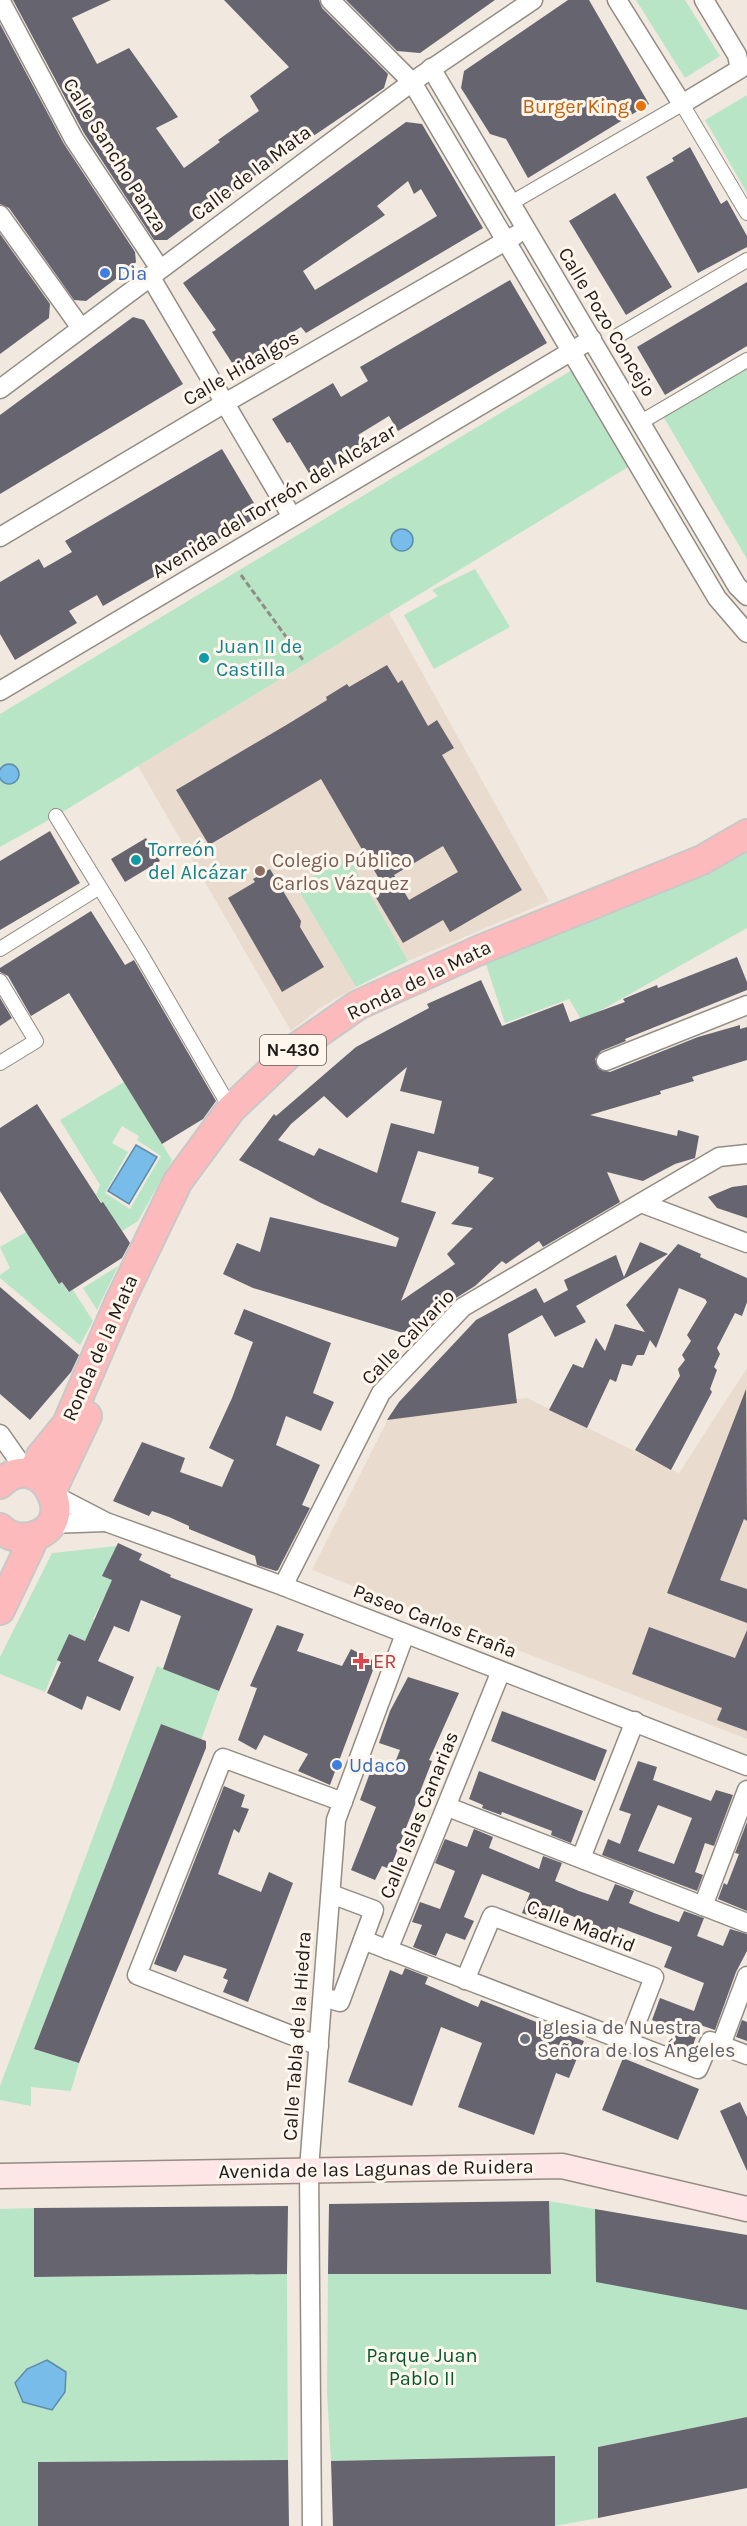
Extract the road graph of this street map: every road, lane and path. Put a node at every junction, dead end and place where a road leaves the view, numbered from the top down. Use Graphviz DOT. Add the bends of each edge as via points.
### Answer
graph roads {
  1 [pos="0,0"];
  2 [pos="330,0"];
  3 [pos="533,0"];
  4 [pos="617,0"];
  5 [pos="704,0"];
  6 [pos="431,69"];
  7 [pos="743,72"];
  8 [pos="412,82"];
  9 [pos="682,104"];
  10 [pos="511,203"];
  11 [pos="747,213"];
  12 [pos="0,215"];
  13 [pos="526,229"];
  14 [pos="506,240"];
  15 [pos="747,260"];
  16 [pos="155,273"];
  17 [pos="81,328"];
  18 [pos="619,335"];
  19 [pos="592,339"];
  20 [pos="572,350"];
  21 [pos="747,360"];
  22 [pos="0,389"];
  23 [pos="225,403"];
  24 [pos="641,422"];
  25 [pos="292,517"];
  26 [pos="0,537"];
  27 [pos="240,575"];
  28 [pos="747,596"];
  29 [pos="720,601"];
  30 [pos="747,633"];
  31 [pos="747,649"];
  32 [pos="303,660"];
  33 [pos="1,688"];
  34 [pos="56,816"];
  35 [pos="747,834"];
  36 [pos="747,849"];
  37 [pos="98,888"];
  38 [pos="0,949"];
  39 [pos="0,981"];
  40 [pos="747,1005"];
  41 [pos="606,1061"];
  42 [pos="0,1063"];
  43 [pos="231,1109"];
  44 [pos="747,1154"];
  45 [pos="641,1203"];
  46 [pos="747,1243"];
  47 [pos="0,1434"];
  48 [pos="41,1483"];
  49 [pos="0,1484"];
  50 [pos="106,1522"];
  51 [pos="0,1528"];
  52 [pos="43,1530"];
  53 [pos="283,1587"];
  54 [pos="0,1610"];
  55 [pos="405,1634"];
  56 [pos="501,1671"];
  57 [pos="635,1721"];
  58 [pos="747,1766"];
  59 [pos="747,1790"];
  60 [pos="343,1802"];
  61 [pos="448,1807"];
  62 [pos="581,1858"];
  63 [pos="331,1894"];
  64 [pos="703,1906"];
  65 [pos="747,1923"];
  66 [pos="363,1940"];
  67 [pos="388,1950"];
  68 [pos="747,1976"];
  69 [pos="465,1980"];
  70 [pos="323,1997"];
  71 [pos="629,2042"];
  72 [pos="721,2045"];
  73 [pos="319,2046"];
  74 [pos="747,2055"];
  75 [pos="309,2169"];
  76 [pos="0,2176"];
  77 [pos="747,2209"];
  78 [pos="312,2526"];
  1 -- 16 [label="street, Calle Sancho Panza" via="74,140"];
  2 -- 8 [label="street"];
  3 -- 6 [label="street, Calle de la Mata"];
  4 -- 9 [label="street"];
  5 -- 7 [label="street"];
  6 -- 8 [label="street, Calle de la Mata"];
  6 -- 10 [label="street, Calle Pozo Concejo"];
  7 -- 9 [label="street"];
  8 -- 14 [label="street"];
  8 -- 16 [label="street, Calle de la Mata"];
  9 -- 10 [label="street"];
  9 -- 11 [label="street"];
  10 -- 13 [label="street, Calle Pozo Concejo"];
  12 -- 17 [label="street"];
  13 -- 14 [label="street, Calle Hidalgos"];
  13 -- 19 [label="street, Calle Pozo Concejo"];
  14 -- 20 [label="street"];
  14 -- 23 [label="street, Calle Hidalgos"];
  15 -- 18 [label="street"];
  16 -- 17 [label="street, Calle de la Mata"];
  16 -- 23 [label="street, Calle Sancho Panza"];
  17 -- 22 [label="street, Calle de la Mata"];
  19 -- 20 [label="street, Avenida del Torreón del Alcázar"];
  19 -- 24 [label="street, Calle Pozo Concejo"];
  20 -- 25 [label="street, Avenida del Torreón del Alcázar"];
  20 -- 29 [label="street"];
  21 -- 24 [label="street"];
  23 -- 25 [label="street, Calle Sancho Panza"];
  23 -- 26 [label="street, Calle Hidalgos"];
  24 -- 28 [label="street, Calle Pozo Concejo"];
  25 -- 33 [label="street, Avenida del Torreón del Alcázar"];
  27 -- 32 [label="path"];
  29 -- 30 [label="street"];
  29 -- 31 [label="street"];
  34 -- 37 [label="street"];
  35 -- 43 [label="highway, Ronda de la Mata / N-430" via="702,860 482,949 358,1005 292,1051"];
  36 -- 48 [label="highway, Ronda de la Mata / N-430" via="705,873 416,993 368,1019 284,1082 238,1127 194,1189"];
  37 -- 38 [label="street"];
  37 -- 43 [label="street"];
  39 -- 42 [label="street" via="36,1041"];
  40 -- 41 [label="street"];
  43 -- 48 [label="highway, Ronda de la Mata / N-430" via="178,1181 67,1424 41,1456"];
  44 -- 45 [label="street, Calle Calvario" via="719,1157"];
  45 -- 46 [label="street"];
  45 -- 53 [label="street, Calle Calvario" via="463,1307 381,1393"];
  47 -- 48 [label="street"];
  48 -- 49 [label="highway" via="16,1474"];
  48 -- 50 [label="street, Paseo Carlos Eraña"];
  48 -- 52 [label="highway, N-430" via="54,1515"];
  50 -- 52 [label="street, Paseo Carlos Eraña"];
  50 -- 53 [label="street, Paseo Carlos Eraña"];
  51 -- 52 [label="highway" via="24,1538"];
  52 -- 54 [label="highway, N-430"];
  53 -- 55 [label="street, Paseo Carlos Eraña"];
  55 -- 56 [label="street, Paseo Carlos Eraña"];
  55 -- 60 [label="street, Calle Tabla de la Hiedra"];
  56 -- 57 [label="street, Paseo Carlos Eraña"];
  56 -- 61 [label="street, Calle Islas Canarias"];
  57 -- 58 [label="street, Paseo Carlos Eraña"];
  57 -- 62 [label="street"];
  59 -- 64 [label="street"];
  60 -- 63 [label="street, Calle Tabla de la Hiedra" via="336,1820"];
  60 -- 73 [label="street" via="223,1758 137,1975"];
  61 -- 62 [label="street"];
  61 -- 67 [label="street, Calle Islas Canarias"];
  62 -- 64 [label="street"];
  63 -- 66 [label="street" via="374,1910"];
  63 -- 70 [label="street, Calle Tabla de la Hiedra"];
  64 -- 65 [label="street"];
  66 -- 67 [label="street"];
  66 -- 70 [label="street" via="340,2002"];
  67 -- 69 [label="street"];
  68 -- 72 [label="street"];
  69 -- 71 [label="street"];
  69 -- 71 [label="street, Calle Madrid" via="492,1916 654,1977"];
  70 -- 73 [label="street, Calle Tabla de la Hiedra"];
  71 -- 72 [label="street" via="698,2069 710,2041"];
  72 -- 74 [label="street"];
  73 -- 75 [label="street, Calle Tabla de la Hiedra"];
  75 -- 76 [label="main road, Avenida de las Lagunas de Ruidera"];
  75 -- 77 [label="main road, Avenida de las Lagunas de Ruidera" via="562,2166"];
  75 -- 78 [label="street, Calle Tabla de la Hiedra"];
}
